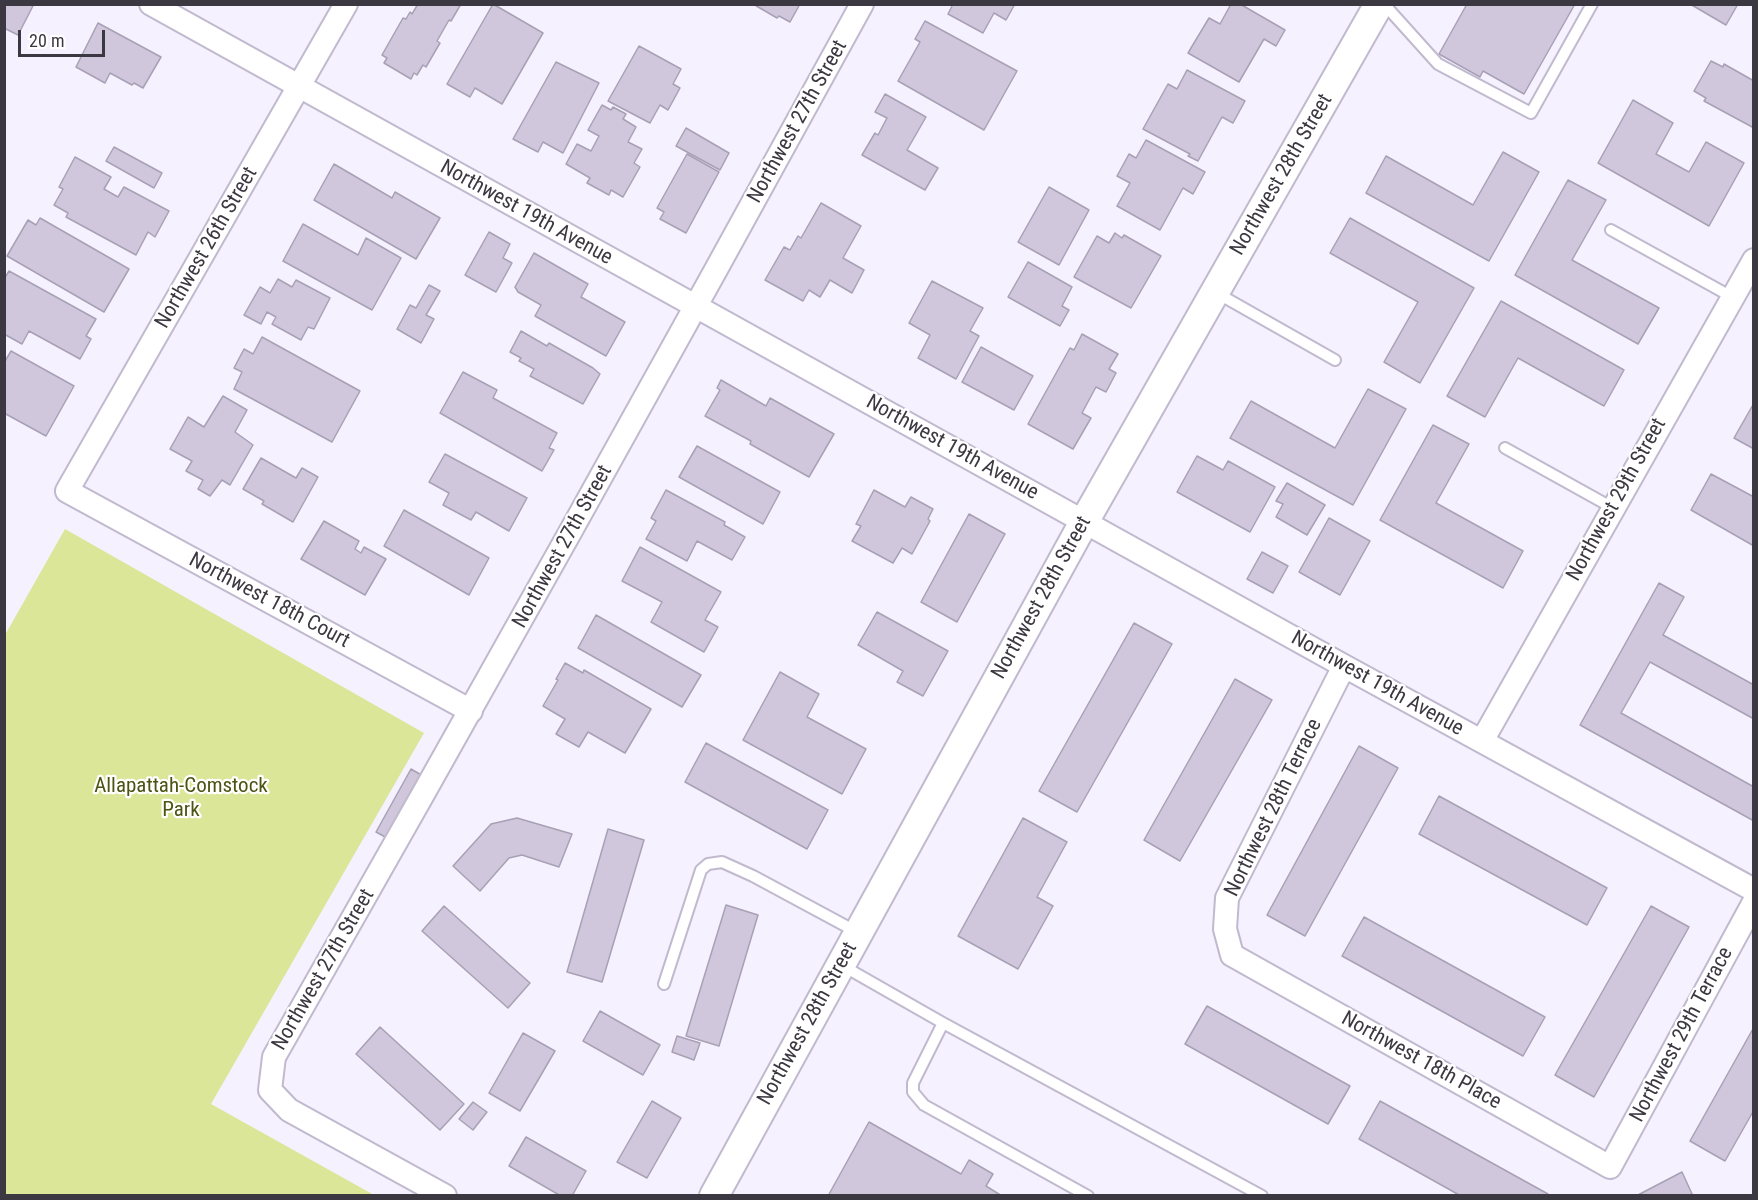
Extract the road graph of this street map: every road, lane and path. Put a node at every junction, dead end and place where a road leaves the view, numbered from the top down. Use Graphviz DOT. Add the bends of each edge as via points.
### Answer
graph roads {
  1 [pos="151,4"];
  2 [pos="346,4"];
  3 [pos="862,4"];
  4 [pos="1378,4"];
  5 [pos="1384,4"];
  6 [pos="1592,4"];
  7 [pos="299,87"];
  8 [pos="1611,230"];
  9 [pos="1754,260"];
  10 [pos="1215,292"];
  11 [pos="1732,297"];
  12 [pos="697,308"];
  13 [pos="1335,360"];
  14 [pos="1504,448"];
  15 [pos="67,491"];
  16 [pos="1613,508"];
  17 [pos="1084,522"];
  18 [pos="1344,666"];
  19 [pos="471,711"];
  20 [pos="1482,741"];
  21 [pos="1754,890"];
  22 [pos="1754,902"];
  23 [pos="858,933"];
  24 [pos="1232,955"];
  25 [pos="841,964"];
  26 [pos="664,984"];
  27 [pos="944,1023"];
  28 [pos="1610,1167"];
  29 [pos="445,1196"];
  30 [pos="714,1196"];
  31 [pos="1088,1196"];
  32 [pos="1262,1196"];
  1 -- 7 [label="street, Northwest 19th Avenue"];
  2 -- 7 [label="street, Northwest 26th Street"];
  3 -- 12 [label="street, Northwest 27th Street"];
  4 -- 10 [label="street, Northwest 28th Street"];
  5 -- 6 [label="lane" via="1438,64 1531,113"];
  7 -- 12 [label="street, Northwest 19th Avenue"];
  7 -- 15 [label="street, Northwest 26th Street"];
  8 -- 11 [label="lane"];
  9 -- 11 [label="street, Northwest 29th Street"];
  10 -- 13 [label="lane"];
  10 -- 17 [label="street, Northwest 28th Street"];
  11 -- 16 [label="street, Northwest 29th Street"];
  12 -- 17 [label="street, Northwest 19th Avenue"];
  12 -- 19 [label="street, Northwest 27th Street"];
  14 -- 16 [label="lane"];
  15 -- 19 [label="street, Northwest 18th Court"];
  16 -- 20 [label="street, Northwest 29th Street"];
  17 -- 18 [label="street, Northwest 19th Avenue"];
  17 -- 23 [label="street, Northwest 28th Street"];
  18 -- 20 [label="street, Northwest 19th Avenue"];
  18 -- 24 [label="street, Northwest 28th Terrace" via="1227,898 1225,929"];
  19 -- 29 [label="street, Northwest 27th Street" via="274,1057 270,1090 289,1110"];
  20 -- 21 [label="street, Northwest 19th Avenue"];
  22 -- 28 [label="street, Northwest 29th Terrace"];
  23 -- 25 [label="street, Northwest 28th Street"];
  23 -- 26 [label="lane" via="753,876 715,862 701,870"];
  24 -- 28 [label="street, Northwest 18th Place"];
  25 -- 27 [label="lane"];
  25 -- 30 [label="street, Northwest 28th Street"];
  27 -- 31 [label="lane" via="913,1083 913,1092 924,1106"];
  27 -- 32 [label="lane"];
}
